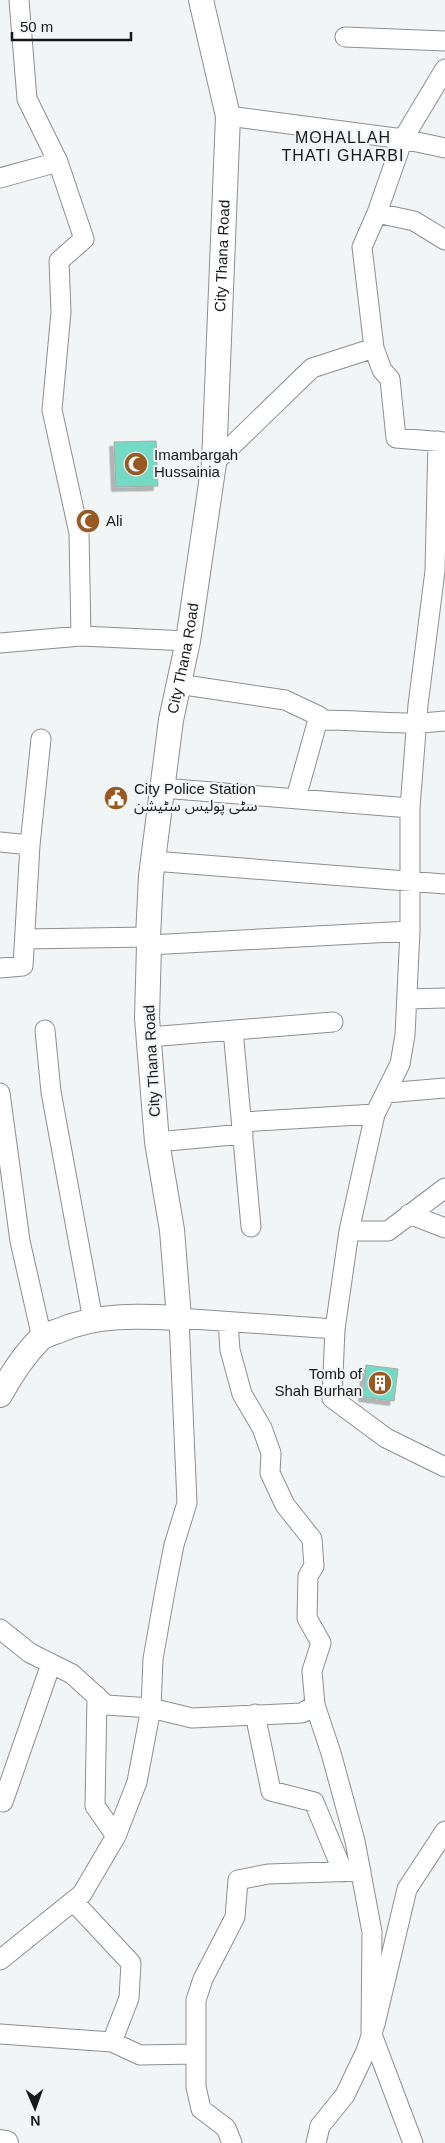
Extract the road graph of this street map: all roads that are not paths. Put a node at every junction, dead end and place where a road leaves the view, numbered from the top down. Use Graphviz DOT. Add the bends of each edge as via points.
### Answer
graph roads {
  1 [pos="19,0"];
  2 [pos="201,0"];
  3 [pos="345,37"];
  4 [pos="445,41"];
  5 [pos="445,69"];
  6 [pos="228,116"];
  7 [pos="403,139"];
  8 [pos="445,148"];
  9 [pos="58,162"];
  10 [pos="0,178"];
  11 [pos="377,213"];
  12 [pos="445,240"];
  13 [pos="374,348"];
  14 [pos="442,442"];
  15 [pos="214,463"];
  16 [pos="440,572"];
  17 [pos="81,636"];
  18 [pos="188,641"];
  19 [pos="0,643"];
  20 [pos="178,684"];
  21 [pos="319,716"];
  22 [pos="445,721"];
  23 [pos="416,725"];
  24 [pos="41,739"];
  25 [pos="162,788"];
  26 [pos="296,798"];
  27 [pos="410,808"];
  28 [pos="0,842"];
  29 [pos="30,845"];
  30 [pos="154,861"];
  31 [pos="410,881"];
  32 [pos="445,884"];
  33 [pos="410,931"];
  34 [pos="25,938"];
  35 [pos="149,941"];
  36 [pos="0,968"];
  37 [pos="445,998"];
  38 [pos="408,999"];
  39 [pos="333,1022"];
  40 [pos="46,1030"];
  41 [pos="234,1030"];
  42 [pos="149,1037"];
  43 [pos="445,1088"];
  44 [pos="0,1092"];
  45 [pos="386,1093"];
  46 [pos="376,1114"];
  47 [pos="243,1128"];
  48 [pos="3,1137"];
  49 [pos="157,1142"];
  50 [pos="445,1188"];
  51 [pos="409,1214"];
  52 [pos="251,1227"];
  53 [pos="445,1228"];
  54 [pos="349,1231"];
  55 [pos="179,1318"];
  56 [pos="93,1320"];
  57 [pos="228,1322"];
  58 [pos="335,1329"];
  59 [pos="42,1338"];
  60 [pos="0,1395"];
  61 [pos="445,1467"];
  62 [pos="0,1629"];
  63 [pos="50,1664"];
  64 [pos="96,1696"];
  65 [pos="315,1705"];
  66 [pos="151,1708"];
  67 [pos="255,1714"];
  68 [pos="3,1802"];
  69 [pos="445,1832"];
  70 [pos="116,1836"];
  71 [pos="352,1871"];
  72 [pos="73,1901"];
  73 [pos="0,1960"];
  74 [pos="370,2032"];
  75 [pos="0,2034"];
  76 [pos="112,2042"];
  77 [pos="196,2054"];
  78 [pos="0,2142"];
  79 [pos="6,2143"];
  80 [pos="232,2143"];
  81 [pos="316,2143"];
  82 [pos="413,2143"];
  1 -- 9 [label="street" via="27,99"];
  2 -- 6 [label="street, City Thana Road"];
  3 -- 4 [label="street"];
  5 -- 7 [label="street"];
  6 -- 7 [label="street"];
  6 -- 15 [label="street, City Thana Road"];
  7 -- 8 [label="street"];
  7 -- 11 [label="street"];
  9 -- 10 [label="street"];
  9 -- 17 [label="street" via="84,239 59,261 61,312 52,410 79,533"];
  11 -- 12 [label="street" via="414,221"];
  11 -- 13 [label="street" via="362,247"];
  13 -- 14 [label="street" via="382,370 390,379 396,438"];
  13 -- 15 [label="street" via="312,368"];
  14 -- 16 [label="street"];
  15 -- 18 [label="street, City Thana Road"];
  16 -- 23 [label="street"];
  17 -- 18 [label="street"];
  17 -- 19 [label="street"];
  18 -- 20 [label="street, City Thana Road"];
  20 -- 21 [label="street" via="285,700"];
  20 -- 25 [label="street, City Thana Road"];
  21 -- 23 [label="street" via="322,720"];
  21 -- 26 [label="street"];
  22 -- 23 [label="street"];
  23 -- 27 [label="street"];
  24 -- 29 [label="street"];
  25 -- 26 [label="street"];
  25 -- 30 [label="street, City Thana Road"];
  26 -- 27 [label="street"];
  27 -- 31 [label="street"];
  28 -- 29 [label="street"];
  29 -- 34 [label="street"];
  30 -- 31 [label="street"];
  30 -- 35 [label="street, City Thana Road"];
  31 -- 32 [label="street"];
  31 -- 33 [label="street"];
  33 -- 35 [label="street"];
  33 -- 38 [label="street"];
  34 -- 35 [label="street"];
  34 -- 36 [label="street" via="24,966"];
  35 -- 42 [label="street, City Thana Road"];
  37 -- 38 [label="street"];
  38 -- 45 [label="street" via="400,1064"];
  39 -- 41 [label="street"];
  40 -- 56 [label="street" via="51,1092"];
  41 -- 42 [label="street"];
  41 -- 47 [label="street"];
  42 -- 49 [label="street, City Thana Road"];
  43 -- 45 [label="street"];
  44 -- 48 [label="street"];
  45 -- 46 [label="street"];
  46 -- 47 [label="street"];
  46 -- 54 [label="street"];
  47 -- 49 [label="street"];
  47 -- 52 [label="street"];
  48 -- 59 [label="street" via="20,1241"];
  49 -- 55 [label="street, City Thana Road" via="172,1230"];
  50 -- 51 [label="street"];
  51 -- 53 [label="street"];
  51 -- 54 [label="street" via="388,1231"];
  54 -- 58 [label="street"];
  55 -- 56 [label="street" via="141,1316"];
  55 -- 57 [label="street"];
  55 -- 66 [label="street" via="187,1503 174,1545 153,1660"];
  56 -- 59 [label="street"];
  57 -- 58 [label="street"];
  57 -- 65 [label="street" via="230,1350 242,1394 262,1428 271,1453 270,1473 285,1505 312,1540 314,1566 308,1576 307,1618 321,1643 312,1671"];
  58 -- 61 [label="street" via="332,1398 386,1438"];
  59 -- 60 [label="street" via="15,1369"];
  62 -- 63 [label="street"];
  63 -- 64 [label="street" via="72,1674"];
  63 -- 68 [label="street"];
  64 -- 66 [label="street" via="106,1705"];
  64 -- 70 [label="street" via="95,1806"];
  65 -- 67 [label="street" via="302,1713"];
  65 -- 71 [label="street" via="331,1753"];
  66 -- 67 [label="street" via="192,1718"];
  66 -- 70 [label="street" via="138,1782"];
  67 -- 71 [label="street" via="271,1791 314,1802"];
  69 -- 74 [label="street" via="406,1889 375,2024"];
  70 -- 72 [label="street" via="82,1894"];
  71 -- 74 [label="street" via="372,1932"];
  71 -- 77 [label="street" via="268,1874 238,1880 236,1917 203,1979 196,2000"];
  72 -- 73 [label="street"];
  72 -- 76 [label="street" via="131,1963 129,1998"];
  74 -- 81 [label="street" via="366,2051 345,2095 320,2126"];
  74 -- 82 [label="street"];
  75 -- 76 [label="street"];
  76 -- 77 [label="street" via="140,2055"];
  77 -- 80 [label="street" via="196,2087 201,2109 226,2128"];
  78 -- 79 [label="street"];
}
